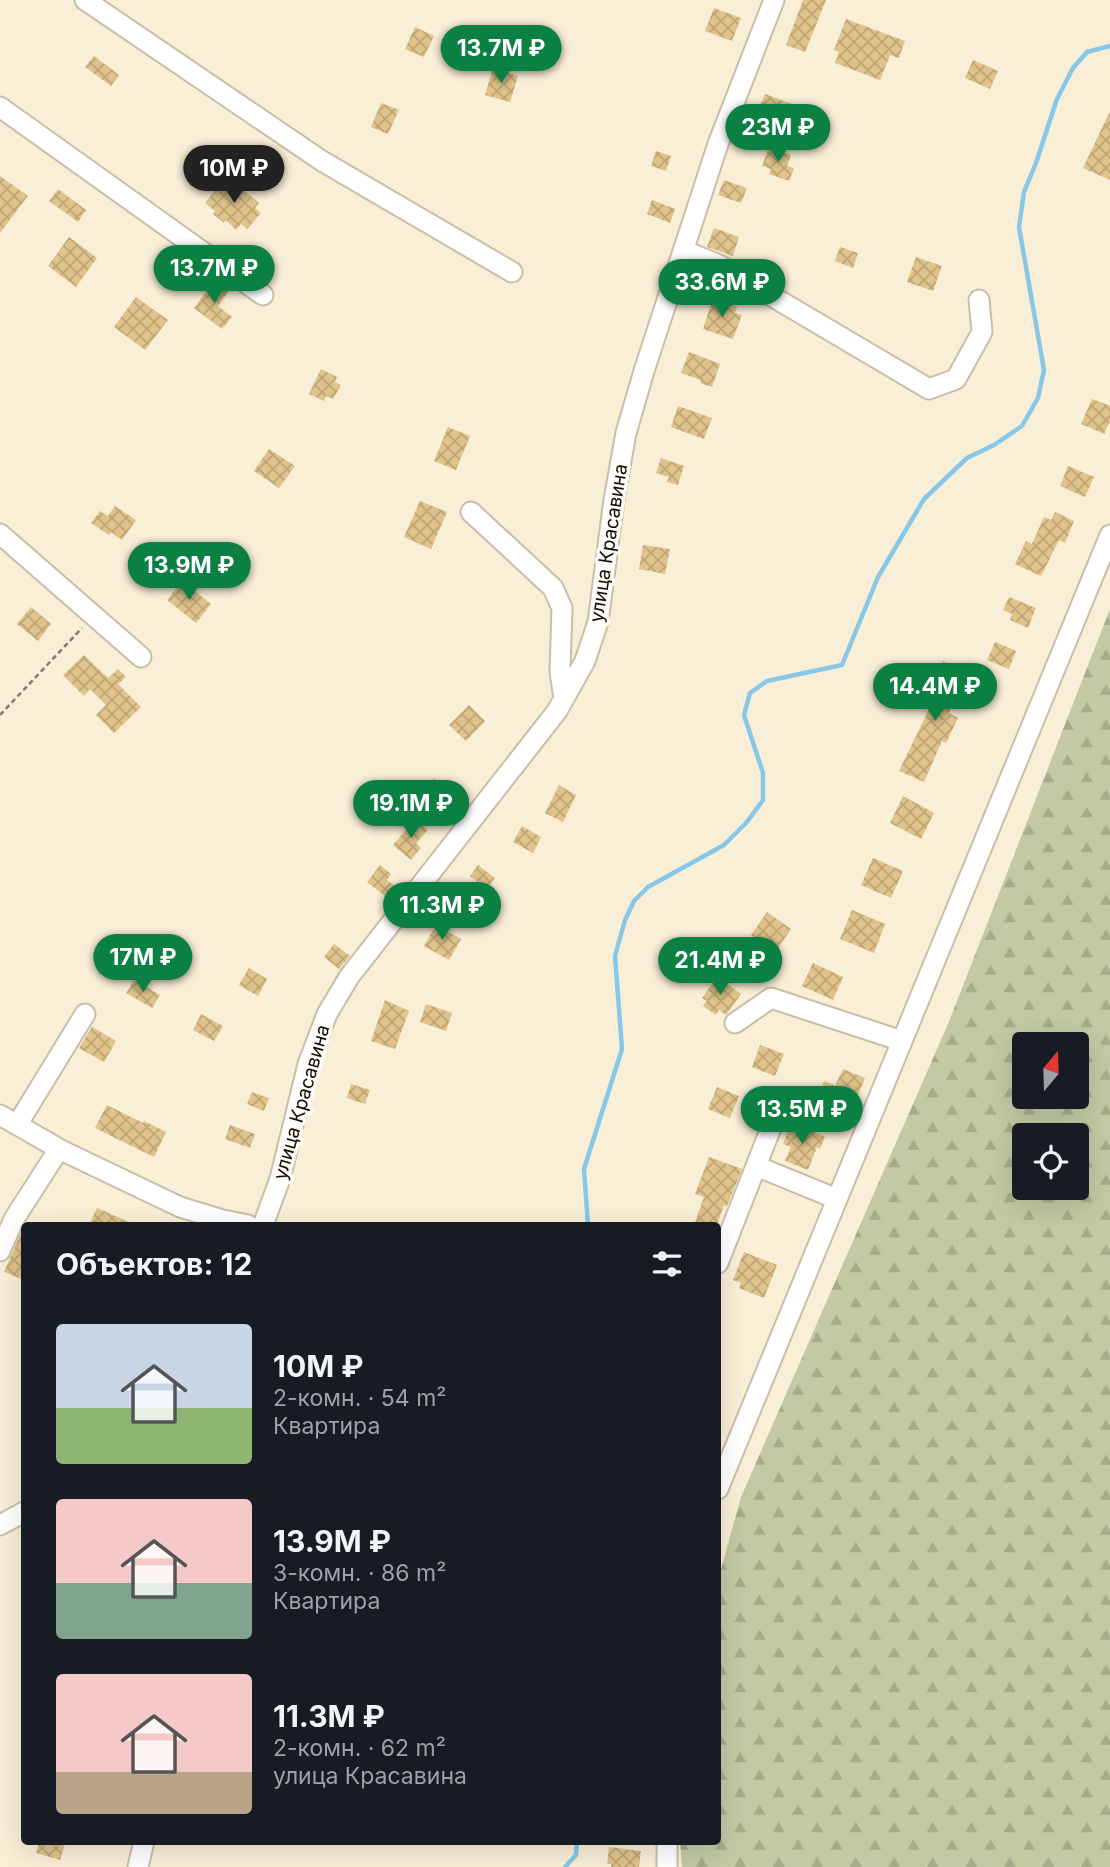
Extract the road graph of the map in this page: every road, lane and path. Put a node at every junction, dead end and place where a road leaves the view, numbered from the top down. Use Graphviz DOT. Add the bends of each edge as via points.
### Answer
graph roads {
  1 [pos="85,0"];
  2 [pos="774,0"];
  3 [pos="0,107"];
  4 [pos="683,250"];
  5 [pos="512,272"];
  6 [pos="263,295"];
  7 [pos="979,300"];
  8 [pos="471,512"];
  9 [pos="0,534"];
  10 [pos="1110,535"];
  11 [pos="94,616"];
  12 [pos="141,657"];
  13 [pos="565,698"];
  14 [pos="0,715"];
  15 [pos="85,1014"];
  16 [pos="735,1023"];
  17 [pos="902,1041"];
  18 [pos="778,1110"];
  19 [pos="9,1120"];
  20 [pos="58,1149"];
  21 [pos="756,1166"];
  22 [pos="836,1199"];
  23 [pos="233,1222"];
  24 [pos="265,1222"];
  25 [pos="0,1251"];
  26 [pos="721,1255"];
  27 [pos="721,1482"];
  28 [pos="21,1514"];
  29 [pos="0,1525"];
  30 [pos="143,1845"];
  31 [pos="667,1845"];
  32 [pos="138,1867"];
  33 [pos="667,1867"];
  1 -- 5 [label="street" via="322,161"];
  2 -- 4 [label="street, улица Красавина"];
  3 -- 6 [label="street"];
  4 -- 7 [label="street" via="719,265 929,389 956,379 982,332"];
  4 -- 13 [label="street, улица Красавина" via="626,433 598,622 585,661"];
  8 -- 13 [label="street" via="553,588 562,608 560,672"];
  9 -- 11 [label="street"];
  10 -- 17 [label="street"];
  11 -- 12 [label="street"];
  11 -- 14 [label="path"];
  13 -- 24 [label="street, улица Красавина" via="349,977 327,1014 308,1064"];
  15 -- 19 [label="street"];
  16 -- 17 [label="street" via="771,998"];
  17 -- 22 [label="street"];
  18 -- 21 [label="street"];
  19 -- 20 [label="street"];
  20 -- 23 [label="street" via="180,1207"];
  20 -- 25 [label="street" via="14,1219"];
  21 -- 22 [label="street"];
  21 -- 26 [label="street"];
  22 -- 27 [label="street"];
  28 -- 29 [label="street"];
  30 -- 32 [label="street"];
  31 -- 33 [label="street"];
}
